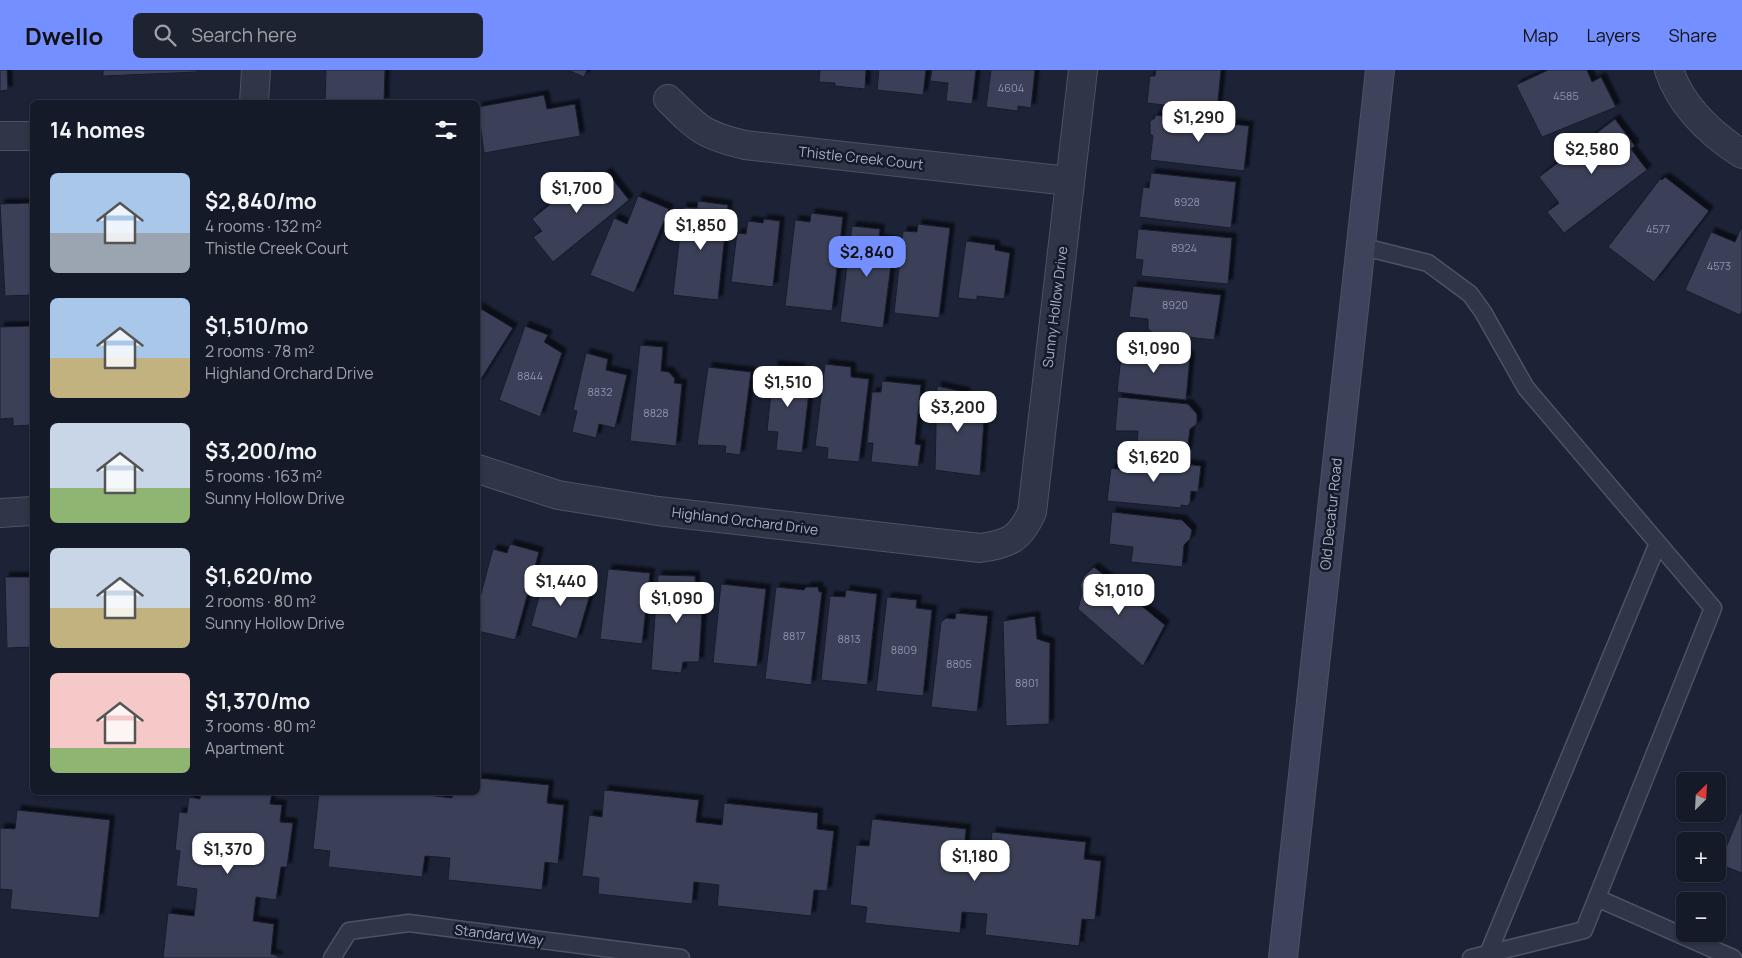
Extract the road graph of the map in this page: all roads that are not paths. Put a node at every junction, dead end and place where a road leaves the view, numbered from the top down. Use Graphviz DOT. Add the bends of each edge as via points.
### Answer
graph roads {
  1 [pos="256,70"];
  2 [pos="1083,70"];
  3 [pos="1380,70"];
  4 [pos="1669,70"];
  5 [pos="668,99"];
  6 [pos="254,100"];
  7 [pos="0,136"];
  8 [pos="30,136"];
  9 [pos="1742,154"];
  10 [pos="1069,181"];
  11 [pos="1360,246"];
  12 [pos="480,471"];
  13 [pos="30,511"];
  14 [pos="0,513"];
  15 [pos="1015,538"];
  16 [pos="1658,543"];
  17 [pos="1597,898"];
  18 [pos="1488,954"];
  19 [pos="332,958"];
  20 [pos="681,958"];
  21 [pos="1283,958"];
  22 [pos="1471,958"];
  23 [pos="1733,958"];
  1 -- 6 [label="street"];
  2 -- 10 [label="street, Sunny Hollow Drive"];
  3 -- 11 [label="street, Old Decatur Road"];
  4 -- 9 [label="street" via="1672,82 1693,112 1720,140"];
  5 -- 10 [label="street, Thistle Creek Court" via="698,129 745,145"];
  7 -- 8 [label="street"];
  10 -- 15 [label="street, Sunny Hollow Drive" via="1032,512 1026,526"];
  11 -- 16 [label="lane" via="1428,263 1470,294 1526,388"];
  11 -- 21 [label="street, Old Decatur Road"];
  12 -- 15 [label="street, Highland Orchard Drive" via="558,495 658,511 980,548 1001,545"];
  13 -- 14 [label="street"];
  16 -- 17 [label="lane" via="1713,608"];
  16 -- 18 [label="lane"];
  17 -- 18 [label="lane" via="1584,930"];
  17 -- 23 [label="lane"];
  18 -- 22 [label="lane"];
  19 -- 20 [label="lane, Standard Way" via="349,931 409,924"];
}
